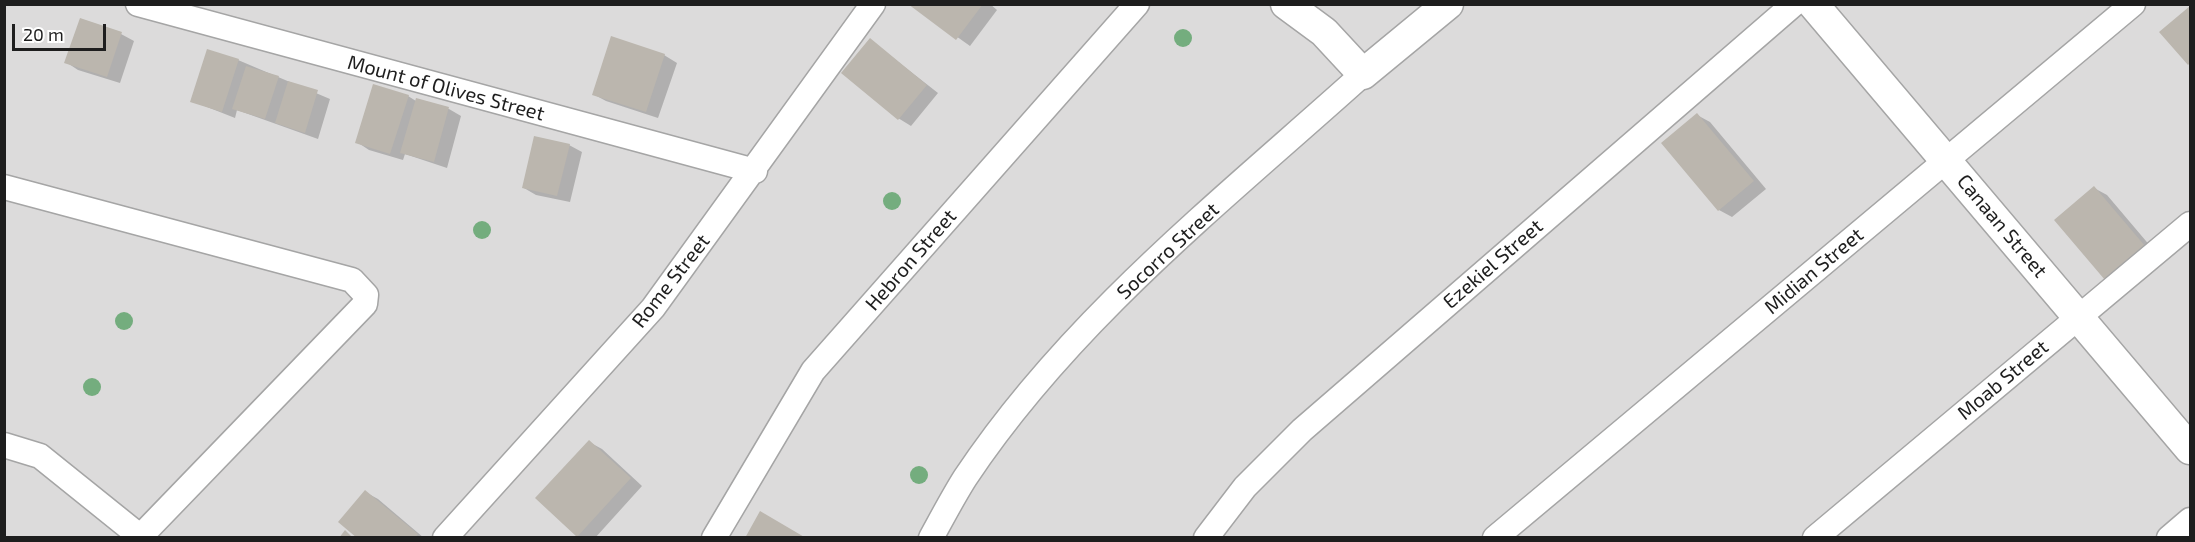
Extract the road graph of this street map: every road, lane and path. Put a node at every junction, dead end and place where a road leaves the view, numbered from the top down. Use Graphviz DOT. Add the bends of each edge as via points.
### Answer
graph roads {
  1 [pos="873,4"];
  2 [pos="1137,4"];
  3 [pos="1286,4"];
  4 [pos="1448,4"];
  5 [pos="1794,4"];
  6 [pos="1814,4"];
  7 [pos="2133,4"];
  8 [pos="148,6"];
  9 [pos="1363,74"];
  10 [pos="1947,161"];
  11 [pos="754,171"];
  12 [pos="4,187"];
  13 [pos="2190,224"];
  14 [pos="2079,316"];
  15 [pos="4,445"];
  16 [pos="2190,449"];
  17 [pos="2190,520"];
  18 [pos="140,537"];
  19 [pos="445,537"];
  20 [pos="714,537"];
  21 [pos="931,537"];
  22 [pos="1206,537"];
  23 [pos="1495,537"];
  24 [pos="1815,537"];
  25 [pos="2169,537"];
  1 -- 11 [label="street, Rome Street"];
  2 -- 20 [label="street, Hebron Street" via="813,371"];
  3 -- 9 [label="street" via="1324,32"];
  4 -- 9 [label="street, Socorro Street"];
  5 -- 22 [label="street, Ezekiel Street" via="1302,430 1245,487"];
  6 -- 10 [label="street, Canaan Street"];
  7 -- 10 [label="street, Midian Street"];
  8 -- 11 [label="street, Mount of Olives Street"];
  9 -- 21 [label="street, Socorro Street" via="1143,272 1072,344 965,479"];
  10 -- 14 [label="street, Canaan Street"];
  10 -- 23 [label="street, Midian Street"];
  11 -- 19 [label="street, Rome Street" via="653,308"];
  12 -- 18 [label="street" via="352,280 366,295 365,304"];
  13 -- 14 [label="street, Moab Street"];
  14 -- 16 [label="street, Canaan Street"];
  14 -- 24 [label="street, Moab Street"];
  15 -- 18 [label="street" via="40,456"];
  17 -- 25 [label="street"];
}
